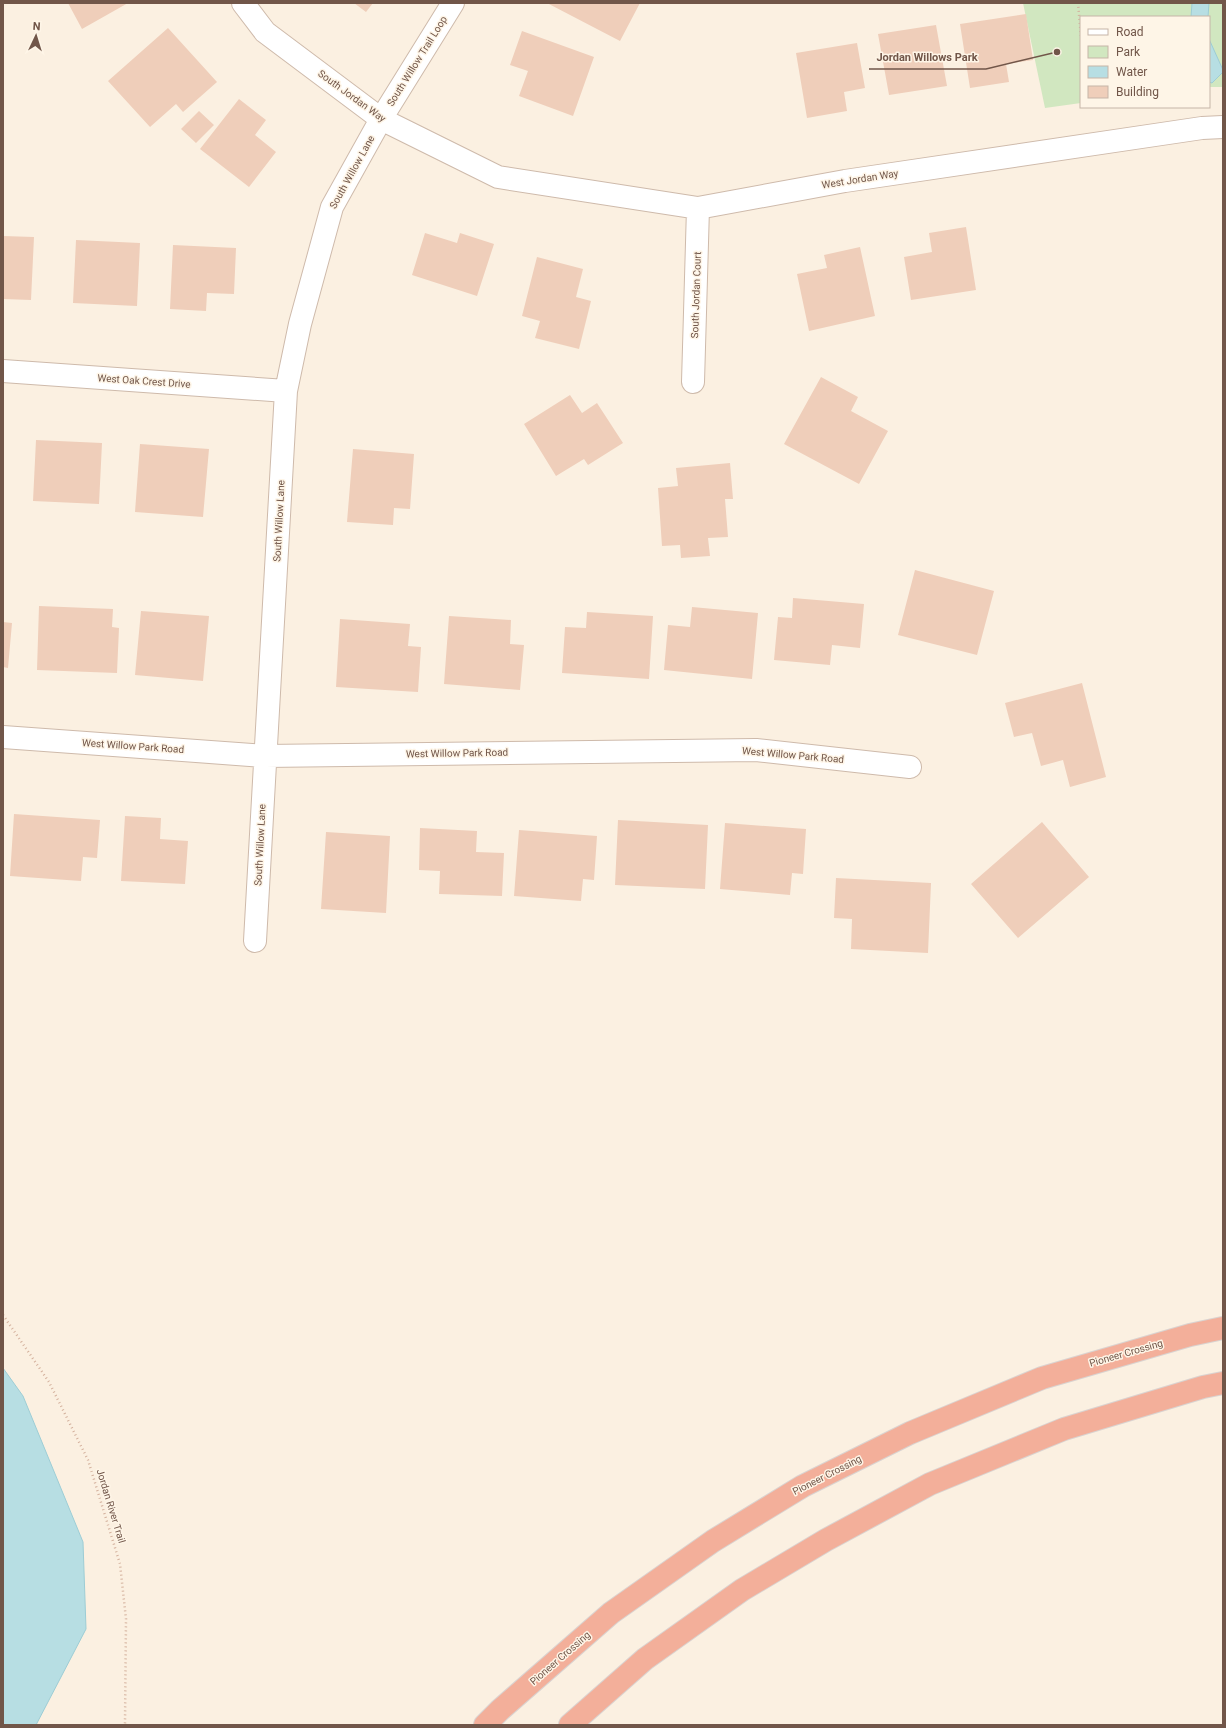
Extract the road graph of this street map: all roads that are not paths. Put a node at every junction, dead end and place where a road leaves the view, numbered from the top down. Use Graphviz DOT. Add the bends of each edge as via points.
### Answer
graph roads {
  1 [pos="243,3"];
  2 [pos="453,3"];
  3 [pos="381,119"];
  4 [pos="1223,127"];
  5 [pos="498,177"];
  6 [pos="698,208"];
  7 [pos="3,371"];
  8 [pos="693,382"];
  9 [pos="286,391"];
  10 [pos="3,737"];
  11 [pos="265,756"];
  12 [pos="910,767"];
  13 [pos="255,941"];
  14 [pos="1223,1328"];
  15 [pos="1223,1383"];
  16 [pos="485,1725"];
  17 [pos="570,1725"];
  1 -- 3 [label="street, South Jordan Way" via="265,32"];
  2 -- 3 [label="street, South Willow Trail Loop"];
  3 -- 5 [label="street, South Jordan Way"];
  3 -- 9 [label="street, South Willow Lane" via="332,207 300,324"];
  4 -- 6 [label="street, West Jordan Way" via="853,180"];
  5 -- 6 [label="street, West Jordan Way"];
  6 -- 8 [label="street, South Jordan Court"];
  7 -- 9 [label="street, West Oak Crest Drive"];
  9 -- 11 [label="street, South Willow Lane"];
  10 -- 11 [label="street, West Willow Park Road"];
  11 -- 12 [label="street, West Willow Park Road" via="756,750"];
  11 -- 13 [label="street, South Willow Lane"];
  14 -- 16 [label="highway, Pioneer Crossing" via="1190,1335 1042,1378 910,1433 803,1486 713,1541 611,1613"];
  15 -- 17 [label="highway" via="1064,1429 930,1484 826,1540 742,1590 645,1659"];
}
